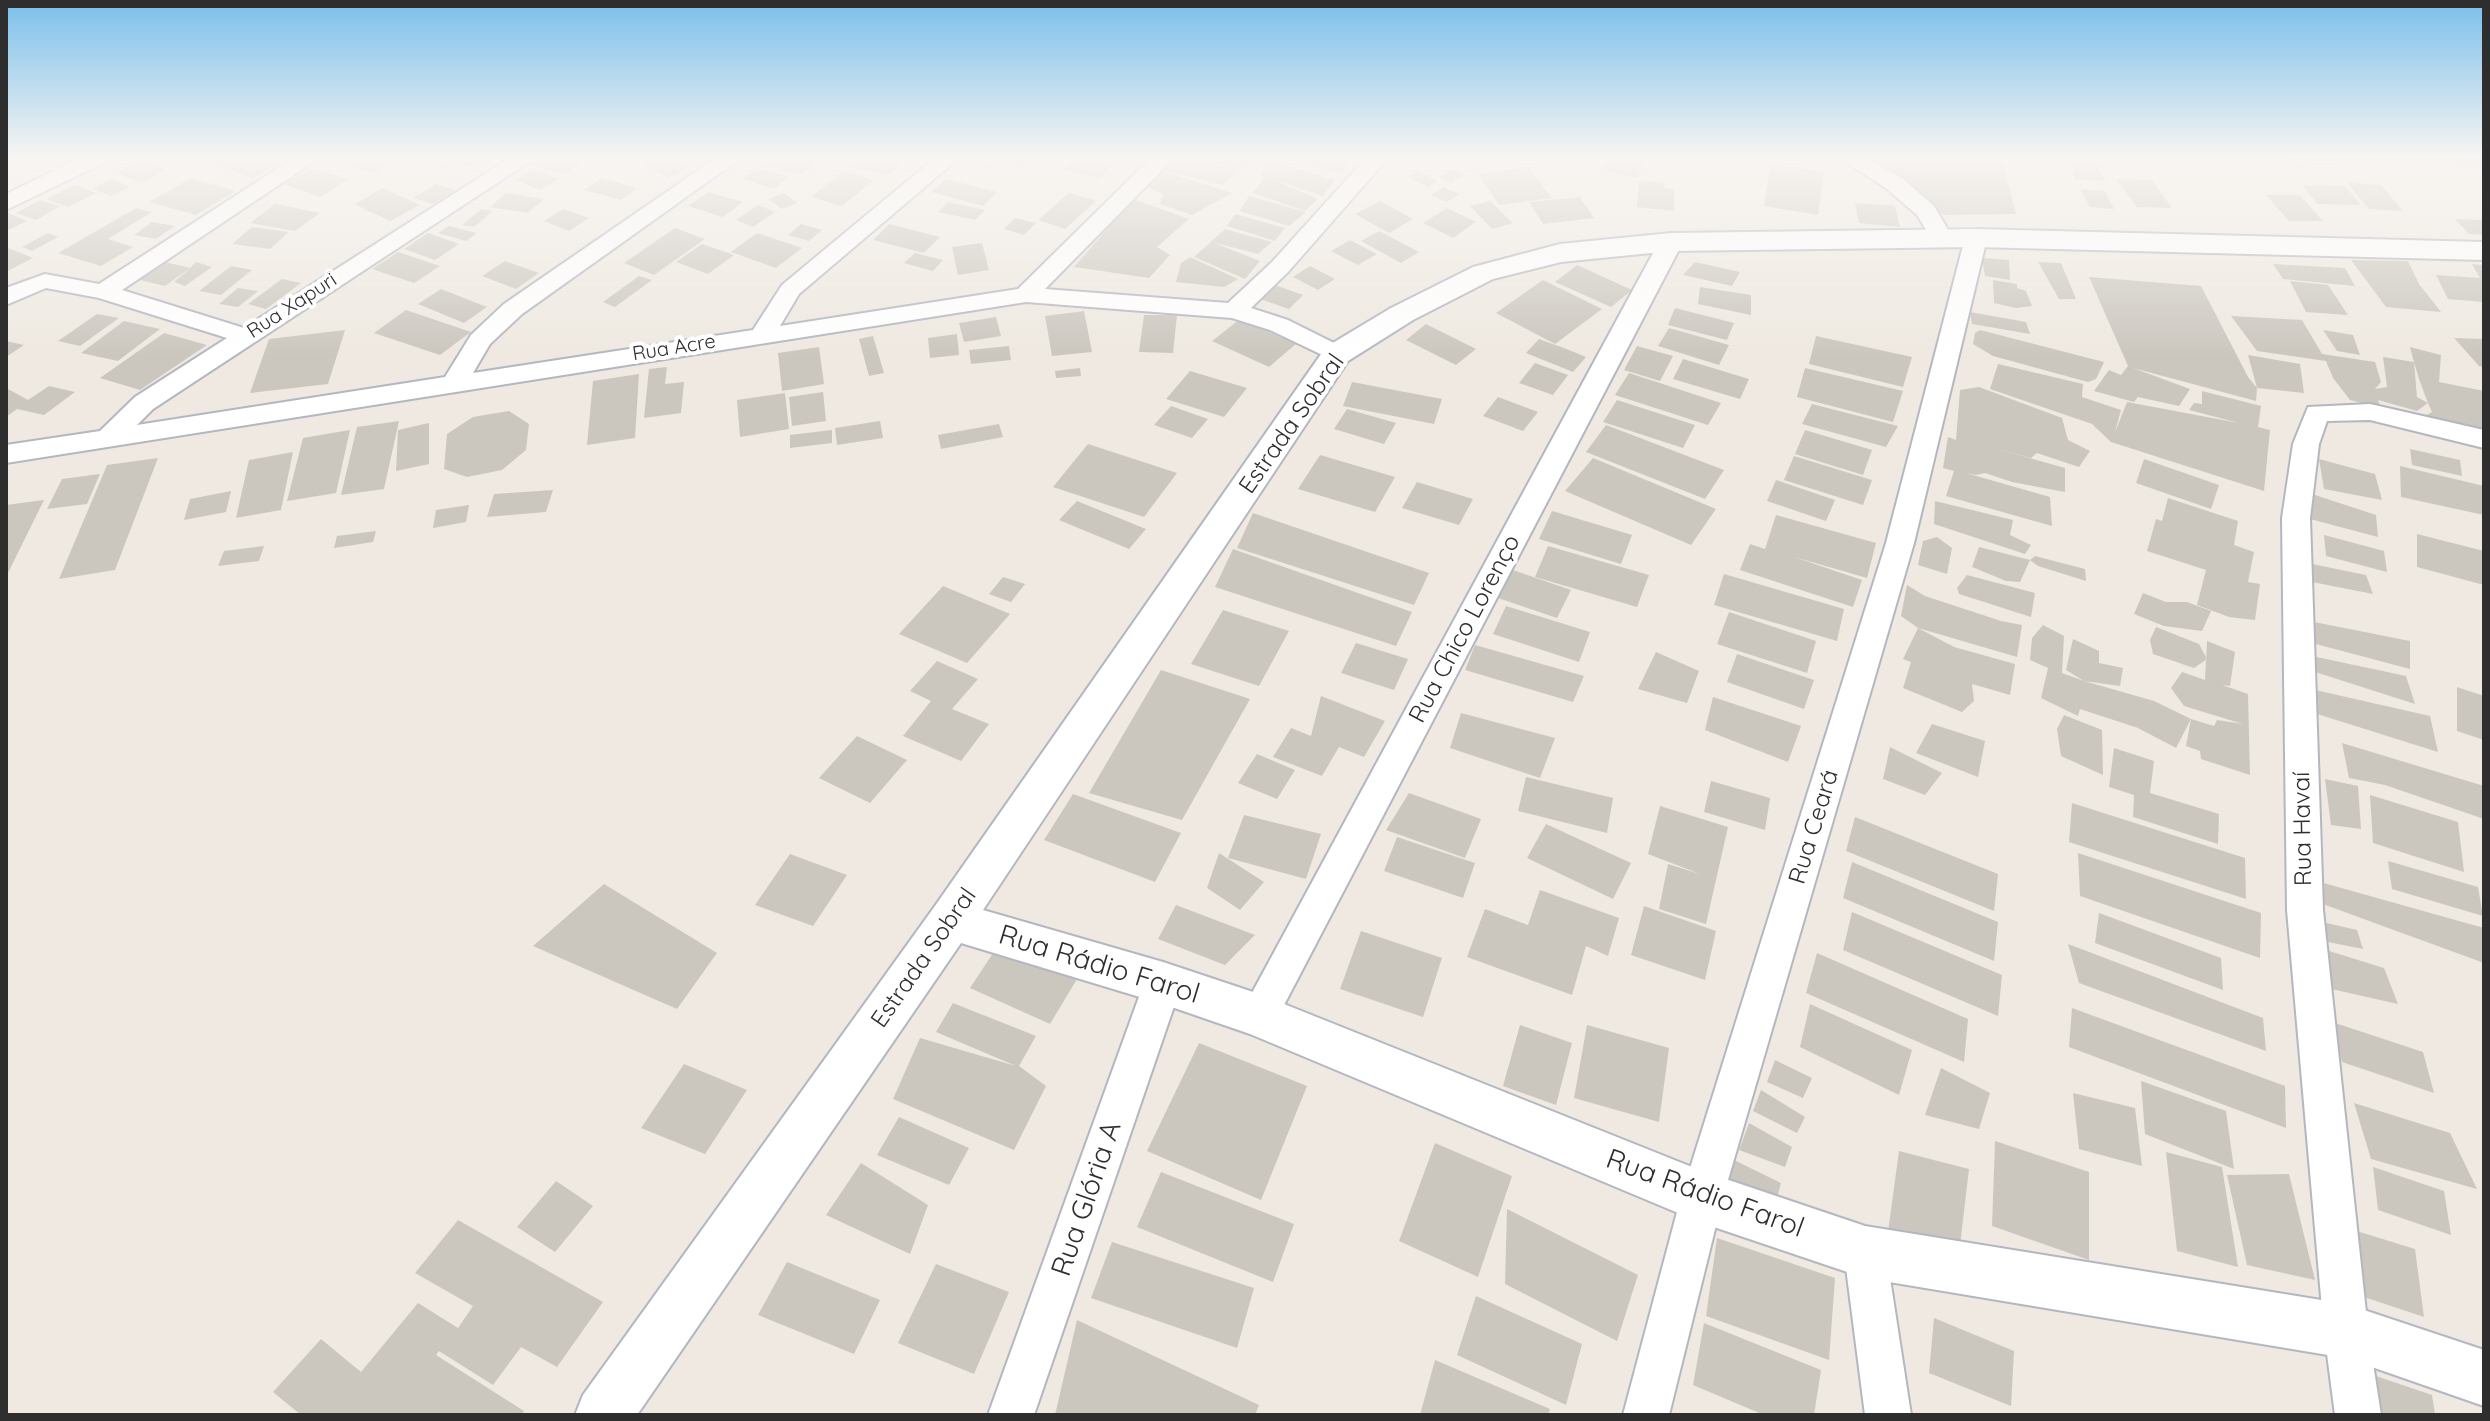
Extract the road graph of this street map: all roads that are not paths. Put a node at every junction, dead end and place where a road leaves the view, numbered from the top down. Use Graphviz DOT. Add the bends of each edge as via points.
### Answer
graph roads {
  1 [pos="207,224"];
  2 [pos="420,224"];
  3 [pos="635,224"];
  4 [pos="869,224"];
  5 [pos="1097,224"];
  6 [pos="1318,224"];
  7 [pos="1942,224"];
  8 [pos="1959,238"];
  9 [pos="1671,242"];
  10 [pos="2484,251"];
  11 [pos="103,292"];
  12 [pos="1026,295"];
  13 [pos="6,298"];
  14 [pos="1234,311"];
  15 [pos="763,334"];
  16 [pos="245,336"];
  17 [pos="1337,354"];
  18 [pos="455,382"];
  19 [pos="108,438"];
  20 [pos="2484,439"];
  21 [pos="6,454"];
  22 [pos="951,920"];
  23 [pos="1163,983"];
  24 [pos="1259,1016"];
  25 [pos="1702,1197"];
  26 [pos="1865,1252"];
  27 [pos="2346,1331"];
  28 [pos="2484,1378"];
  29 [pos="603,1415"];
  30 [pos="1011,1415"];
  31 [pos="1646,1415"];
  32 [pos="1888,1415"];
  33 [pos="2358,1415"];
  1 -- 11 [label="street"];
  2 -- 16 [label="street, Rua Xapuri"];
  3 -- 18 [label="street" via="513,309 480,340"];
  4 -- 15 [label="street" via="790,290"];
  5 -- 12 [label="street"];
  6 -- 14 [label="street"];
  7 -- 8 [label="street"];
  8 -- 9 [label="street, Estrada Sobral"];
  8 -- 10 [label="street, Estrada Sobral"];
  8 -- 25 [label="street, Rua Ceará" via="1900,543"];
  9 -- 17 [label="street, Estrada Sobral" via="1560,253 1483,273"];
  9 -- 24 [label="street, Rua Chico Lorenço"];
  11 -- 13 [label="street" via="45,281"];
  11 -- 16 [label="street"];
  12 -- 14 [label="street, Rua Acre"];
  12 -- 15 [label="street, Rua Acre"];
  14 -- 17 [label="street, Rua Acre" via="1279,325"];
  15 -- 18 [label="street, Rua Acre"];
  16 -- 19 [label="street, Rua Xapuri" via="144,403"];
  17 -- 22 [label="street, Estrada Sobral"];
  18 -- 19 [label="street, Rua Acre"];
  19 -- 21 [label="street, Rua Acre"];
  20 -- 27 [label="street, Rua Havaí" via="2412,420 2332,410 2317,413 2306,444 2296,518 2305,910"];
  22 -- 23 [label="street, Rua Rádio Farol"];
  22 -- 29 [label="street, Estrada Sobral"];
  23 -- 24 [label="street, Rua Rádio Farol"];
  23 -- 30 [label="street, Rua Glória A"];
  24 -- 25 [label="street, Rua Rádio Farol"];
  25 -- 26 [label="street, Rua Rádio Farol"];
  25 -- 31 [label="street, Rua Ceará"];
  26 -- 27 [label="street, Rua Rádio Farol"];
  26 -- 32 [label="street"];
  27 -- 28 [label="street, Rua Rádio Farol"];
  27 -- 33 [label="street, Rua Havaí"];
}
